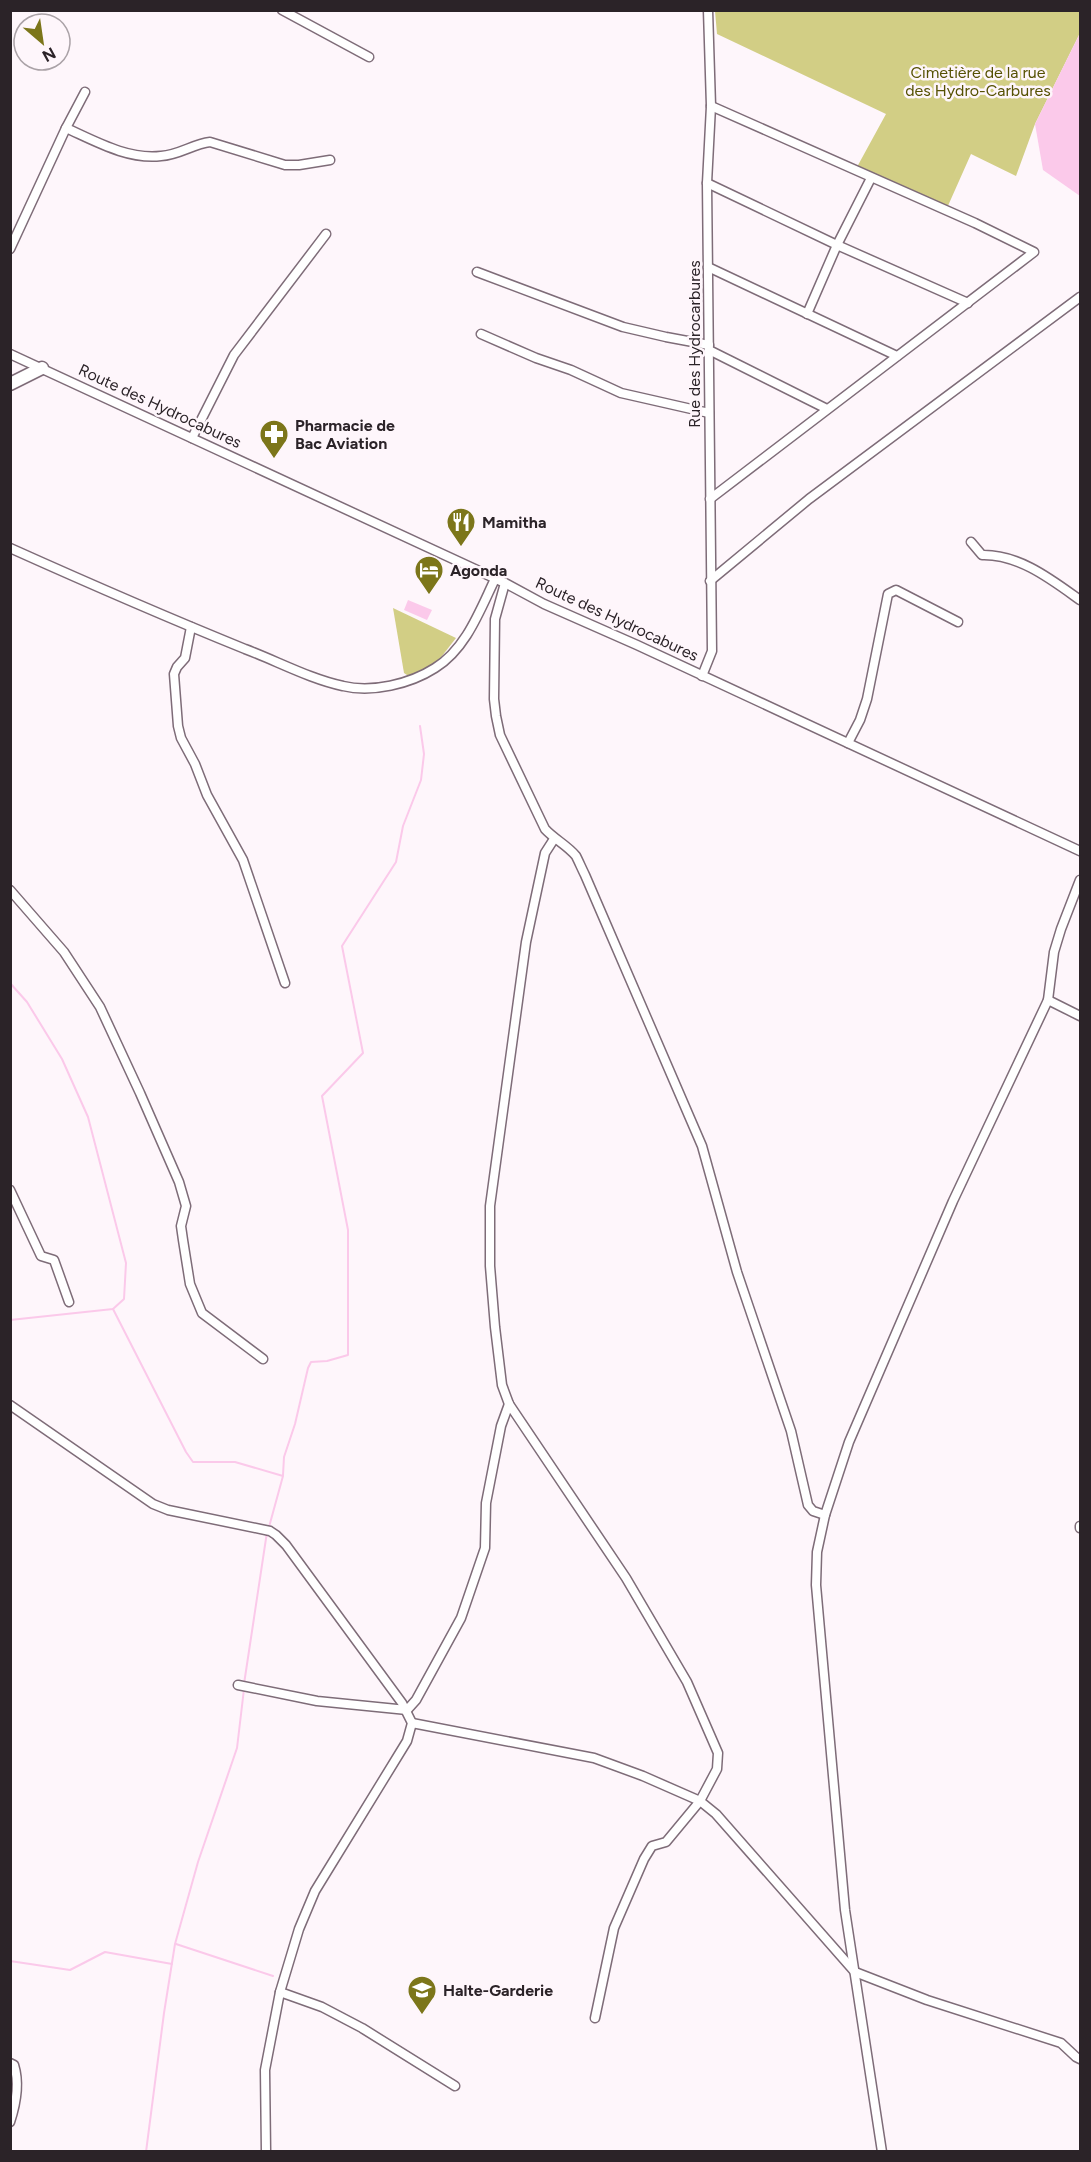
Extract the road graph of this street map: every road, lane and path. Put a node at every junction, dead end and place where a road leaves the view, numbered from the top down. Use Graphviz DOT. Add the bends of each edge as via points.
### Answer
graph roads {
  1 [pos="282,10"];
  2 [pos="708,10"];
  3 [pos="369,57"];
  4 [pos="85,92"];
  5 [pos="711,106"];
  6 [pos="66,128"];
  7 [pos="330,160"];
  8 [pos="871,178"];
  9 [pos="707,183"];
  10 [pos="326,234"];
  11 [pos="837,245"];
  12 [pos="10,249"];
  13 [pos="708,267"];
  14 [pos="477,272"];
  15 [pos="1080,297"];
  16 [pos="968,303"];
  17 [pos="807,314"];
  18 [pos="482,334"];
  19 [pos="709,347"];
  20 [pos="10,354"];
  21 [pos="897,356"];
  22 [pos="42,368"];
  23 [pos="10,384"];
  24 [pos="827,410"];
  25 [pos="709,413"];
  26 [pos="192,438"];
  27 [pos="710,499"];
  28 [pos="971,542"];
  29 [pos="10,548"];
  30 [pos="495,579"];
  31 [pos="710,581"];
  32 [pos="505,583"];
  33 [pos="1080,600"];
  34 [pos="958,622"];
  35 [pos="191,627"];
  36 [pos="702,676"];
  37 [pos="848,743"];
  38 [pos="554,839"];
  39 [pos="1080,851"];
  40 [pos="1080,880"];
  41 [pos="10,890"];
  42 [pos="285,983"];
  43 [pos="1048,1000"];
  44 [pos="1080,1016"];
  45 [pos="10,1190"];
  46 [pos="69,1302"];
  47 [pos="262,1359"];
  48 [pos="509,1404"];
  49 [pos="10,1405"];
  50 [pos="825,1515"];
  51 [pos="242,1686"];
  52 [pos="407,1710"];
  53 [pos="412,1723"];
  54 [pos="700,1801"];
  55 [pos="855,1972"];
  56 [pos="280,1992"];
  57 [pos="595,2018"];
  58 [pos="1080,2059"];
  59 [pos="10,2063"];
  60 [pos="455,2086"];
  61 [pos="10,2122"];
  62 [pos="266,2151"];
  63 [pos="882,2151"];
  1 -- 3 [label="street"];
  2 -- 5 [label="street, Rue des Hydrocarbures"];
  4 -- 6 [label="street"];
  5 -- 8 [label="street"];
  5 -- 9 [label="street, Rue des Hydrocarbures"];
  6 -- 7 [label="street" via="127,153 159,157 210,142 285,165"];
  6 -- 12 [label="street"];
  8 -- 11 [label="street"];
  8 -- 16 [label="street" via="1034,252"];
  9 -- 11 [label="street"];
  9 -- 13 [label="street, Rue des Hydrocarbures"];
  10 -- 26 [label="street" via="234,355"];
  11 -- 16 [label="street"];
  11 -- 17 [label="street"];
  13 -- 17 [label="street"];
  13 -- 19 [label="street, Rue des Hydrocarbures"];
  14 -- 19 [label="street" via="623,327"];
  15 -- 31 [label="street" via="809,499"];
  16 -- 21 [label="street"];
  17 -- 21 [label="street"];
  18 -- 25 [label="street" via="621,393"];
  19 -- 24 [label="street"];
  19 -- 25 [label="street, Rue des Hydrocarbures"];
  20 -- 22 [label="street, Route des Hydrocabures"];
  21 -- 24 [label="street"];
  22 -- 23 [label="street"];
  22 -- 26 [label="street, Route des Hydrocabures"];
  24 -- 27 [label="street"];
  25 -- 27 [label="street, Rue des Hydrocarbures"];
  26 -- 30 [label="street, Route des Hydrocabures"];
  27 -- 31 [label="street, Rue des Hydrocarbures"];
  28 -- 33 [label="street" via="982,555 1012,560 1044,574"];
  29 -- 35 [label="street"];
  30 -- 32 [label="street, Route des Hydrocabures"];
  30 -- 35 [label="street" via="470,631 436,668 409,681 373,688 344,687"];
  31 -- 36 [label="street, Rue des Hydrocarbures" via="712,651"];
  32 -- 36 [label="street, Route des Hydrocabures"];
  32 -- 38 [label="street" via="495,619 497,722 545,829"];
  34 -- 37 [label="street" via="896,590 888,594 867,699"];
  35 -- 42 [label="street" via="185,658 174,674 181,738 243,860"];
  36 -- 37 [label="street, Route des Hydrocabures"];
  37 -- 39 [label="street, Route des Hydrocabures"];
  38 -- 48 [label="street" via="545,853 526,942 490,1206 495,1327 502,1385"];
  38 -- 50 [label="street" via="576,857 585,875 702,1146 737,1272 791,1431 808,1505"];
  40 -- 43 [label="street" via="1054,952"];
  41 -- 47 [label="street" via="64,952 100,1007 140,1093 186,1206 181,1226 190,1284 202,1313"];
  43 -- 44 [label="street"];
  43 -- 50 [label="street" via="953,1201 853,1431"];
  45 -- 46 [label="street" via="41,1256 54,1260"];
  48 -- 52 [label="street" via="486,1503 484,1548 462,1618"];
  48 -- 54 [label="street" via="626,1578 687,1682 718,1754 717,1769"];
  49 -- 52 [label="street" via="153,1504 276,1535"];
  50 -- 55 [label="street" via="817,1552 816,1585 845,1910"];
  51 -- 52 [label="street" via="317,1701"];
  52 -- 53 [label="street"];
  53 -- 54 [label="street" via="594,1758"];
  53 -- 56 [label="street" via="407,1741 315,1891"];
  54 -- 55 [label="street"];
  54 -- 57 [label="street" via="666,1842 652,1846 644,1859 614,1928"];
  55 -- 58 [label="street" via="927,2000 1061,2043"];
  55 -- 63 [label="street"];
  56 -- 60 [label="street" via="322,2007 362,2028"];
  56 -- 62 [label="street" via="265,2070"];
  59 -- 61 [label="street" via="17,2073 17,2085"];
}
